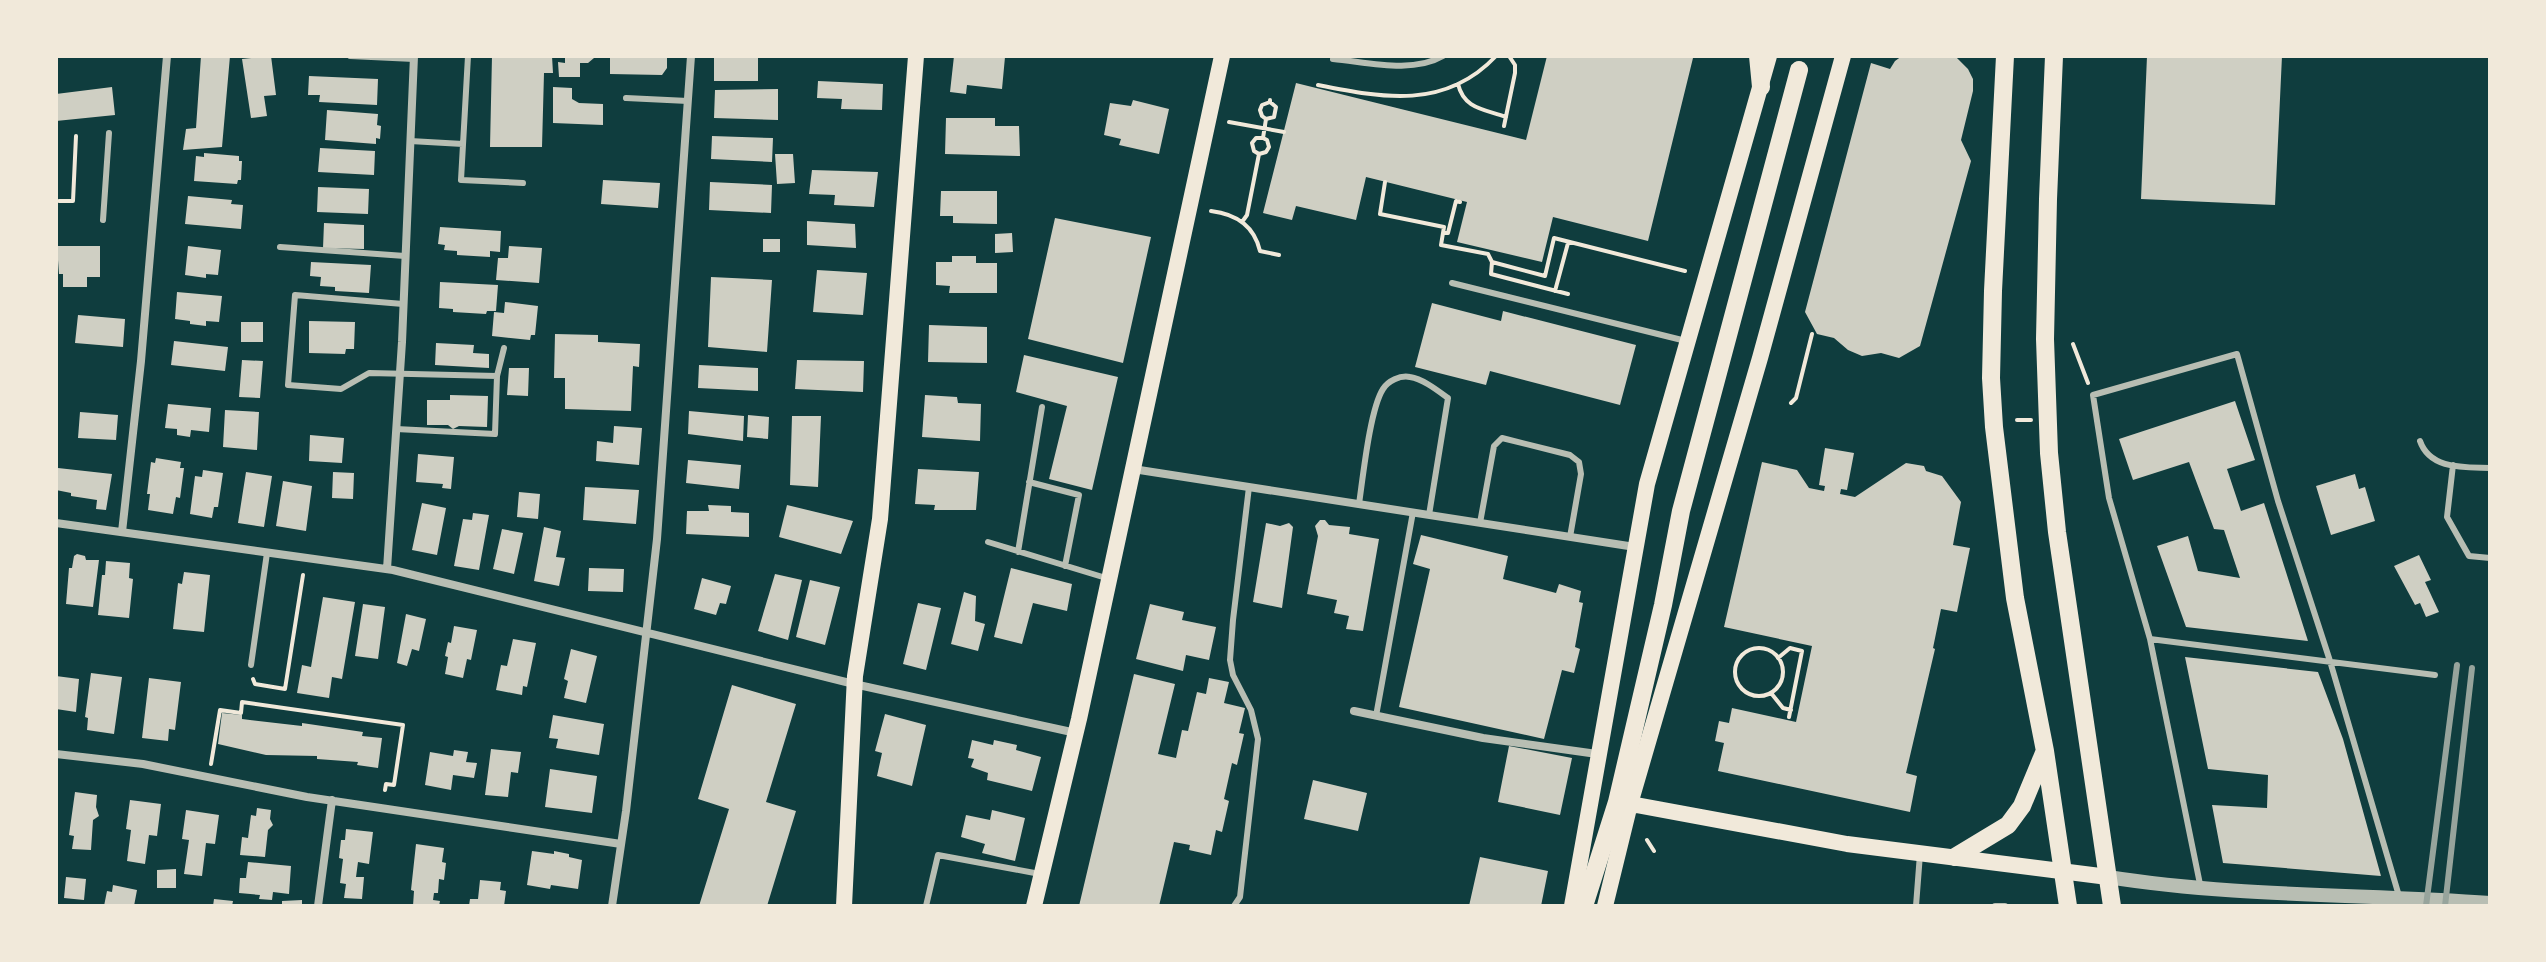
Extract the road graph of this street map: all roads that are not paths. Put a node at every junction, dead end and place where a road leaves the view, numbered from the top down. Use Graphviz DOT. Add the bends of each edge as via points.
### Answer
graph roads {
  1 [pos="167,56"];
  2 [pos="350,56"];
  3 [pos="468,56"];
  4 [pos="691,56"];
  5 [pos="916,56"];
  6 [pos="1222,56"];
  7 [pos="1443,56"];
  8 [pos="1758,56"];
  9 [pos="1769,56"];
  10 [pos="1832,56"];
  11 [pos="1843,56"];
  12 [pos="2005,56"];
  13 [pos="2054,56"];
  14 [pos="414,57"];
  15 [pos="1333,59"];
  16 [pos="1799,70"];
  17 [pos="1761,87"];
  18 [pos="1834,88"];
  19 [pos="626,98"];
  20 [pos="688,101"];
  21 [pos="109,133"];
  22 [pos="410,141"];
  23 [pos="463,144"];
  24 [pos="523,183"];
  25 [pos="103,220"];
  26 [pos="280,247"];
  27 [pos="405,256"];
  28 [pos="1452,283"];
  29 [pos="403,304"];
  30 [pos="1687,342"];
  31 [pos="504,348"];
  32 [pos="400,374"];
  33 [pos="497,376"];
  34 [pos="1042,407"];
  35 [pos="396,429"];
  36 [pos="2420,441"];
  37 [pos="2453,465"];
  38 [pos="2490,468"];
  39 [pos="1133,469"];
  40 [pos="1029,482"];
  41 [pos="1249,487"];
  42 [pos="1359,504"];
  43 [pos="1413,512"];
  44 [pos="1429,515"];
  45 [pos="56,523"];
  46 [pos="1480,523"];
  47 [pos="122,532"];
  48 [pos="1570,537"];
  49 [pos="988,542"];
  50 [pos="1635,547"];
  51 [pos="1018,552"];
  52 [pos="267,553"];
  53 [pos="2490,558"];
  54 [pos="1065,566"];
  55 [pos="387,569"];
  56 [pos="1110,579"];
  57 [pos="648,632"];
  58 [pos="2150,639"];
  59 [pos="2330,661"];
  60 [pos="251,665"];
  61 [pos="2435,675"];
  62 [pos="854,684"];
  63 [pos="1354,711"];
  64 [pos="1376,716"];
  65 [pos="1076,733"];
  66 [pos="2045,751"];
  67 [pos="56,754"];
  68 [pos="1597,754"];
  69 [pos="332,800"];
  70 [pos="1623,803"];
  71 [pos="621,844"];
  72 [pos="1921,853"];
  73 [pos="1955,857"];
  74 [pos="2062,871"];
  75 [pos="1042,875"];
  76 [pos="2108,877"];
  77 [pos="2201,889"];
  78 [pos="2399,897"];
  79 [pos="2315,900"];
  80 [pos="2490,903"];
  81 [pos="318,906"];
  82 [pos="612,906"];
  83 [pos="844,906"];
  84 [pos="926,906"];
  85 [pos="1034,906"];
  86 [pos="1234,906"];
  87 [pos="1572,906"];
  88 [pos="1584,906"];
  89 [pos="1605,906"];
  90 [pos="1916,906"];
  91 [pos="1995,906"];
  92 [pos="2005,906"];
  93 [pos="2068,906"];
  94 [pos="2112,906"];
  1 -- 47 [label="street"];
  2 -- 14 [label="lane"];
  3 -- 23 [label="lane"];
  4 -- 20 [label="street"];
  5 -- 62 [label="main road" via="880,519"];
  6 -- 39 [label="main road"];
  7 -- 15 [label="lane" via="1398,65"];
  8 -- 17 [label="main road"];
  9 -- 17 [label="main road"];
  10 -- 18 [label="main road"];
  11 -- 18 [label="main road"];
  12 -- 66 [label="main road" via="1992,398 2015,598"];
  13 -- 76 [label="main road" via="2045,339 2049,453"];
  14 -- 22 [label="street"];
  16 -- 70 [label="main road" via="1681,511"];
  17 -- 30 [label="main road"];
  18 -- 70 [label="main road" via="1756,374"];
  19 -- 20 [label="lane"];
  20 -- 57 [label="street"];
  21 -- 25 [label="lane"];
  22 -- 23 [label="lane"];
  22 -- 27 [label="street"];
  23 -- 24 [label="lane" via="461,180"];
  26 -- 27 [label="lane"];
  27 -- 29 [label="street"];
  28 -- 30 [label="lane"];
  29 -- 32 [label="street"];
  29 -- 32 [label="lane" via="295,295 288,385 341,389 369,373"];
  30 -- 50 [label="main road"];
  31 -- 33 [label="lane"];
  32 -- 33 [label="lane"];
  32 -- 35 [label="street"];
  33 -- 35 [label="lane" via="495,434"];
  34 -- 40 [label="lane"];
  35 -- 55 [label="street"];
  36 -- 37 [label="lane" via="2431,458"];
  37 -- 38 [label="lane"];
  37 -- 53 [label="lane" via="2447,517 2469,556"];
  39 -- 41 [label="street"];
  39 -- 56 [label="main road"];
  40 -- 51 [label="lane"];
  40 -- 54 [label="lane" via="1079,495"];
  41 -- 42 [label="street"];
  41 -- 86 [label="lane" via="1230,660 1258,741 1240,897"];
  42 -- 43 [label="street"];
  42 -- 44 [label="lane" via="1376,405 1384,387 1396,378 1410,377 1448,398"];
  43 -- 44 [label="street"];
  43 -- 64 [label="lane"];
  44 -- 46 [label="street"];
  45 -- 47 [label="street"];
  46 -- 48 [label="street"];
  46 -- 48 [label="lane" via="1494,446 1502,438 1570,455 1579,462"];
  47 -- 52 [label="street"];
  48 -- 50 [label="street"];
  49 -- 51 [label="lane"];
  50 -- 68 [label="main road"];
  51 -- 54 [label="lane"];
  52 -- 55 [label="street"];
  52 -- 60 [label="lane"];
  54 -- 56 [label="lane"];
  55 -- 57 [label="street"];
  56 -- 65 [label="main road"];
  57 -- 62 [label="street"];
  57 -- 71 [label="street"];
  58 -- 59 [label="lane"];
  58 -- 59 [label="lane" via="2109,498 2093,395 2237,354"];
  58 -- 77 [label="lane"];
  59 -- 61 [label="lane"];
  59 -- 78 [label="lane"];
  62 -- 65 [label="street"];
  62 -- 83 [label="main road"];
  63 -- 64 [label="street"];
  64 -- 68 [label="street"];
  65 -- 75 [label="main road"];
  66 -- 73 [label="main road" via="2022,806 2008,825"];
  66 -- 74 [label="main road"];
  67 -- 69 [label="street" via="143,764"];
  68 -- 87 [label="main road"];
  69 -- 71 [label="street"];
  69 -- 81 [label="street"];
  70 -- 72 [label="main road"];
  70 -- 88 [label="main road"];
  70 -- 89 [label="main road"];
  71 -- 82 [label="street"];
  72 -- 73 [label="main road"];
  72 -- 90 [label="lane"];
  73 -- 74 [label="main road"];
  74 -- 76 [label="main road"];
  74 -- 93 [label="main road"];
  75 -- 84 [label="lane" via="938,855"];
  75 -- 85 [label="main road"];
  76 -- 77 [label="street"];
  76 -- 94 [label="main road"];
  77 -- 79 [label="street"];
  78 -- 79 [label="street"];
  78 -- 80 [label="street"];
  91 -- 92 [label="lane"];
}
